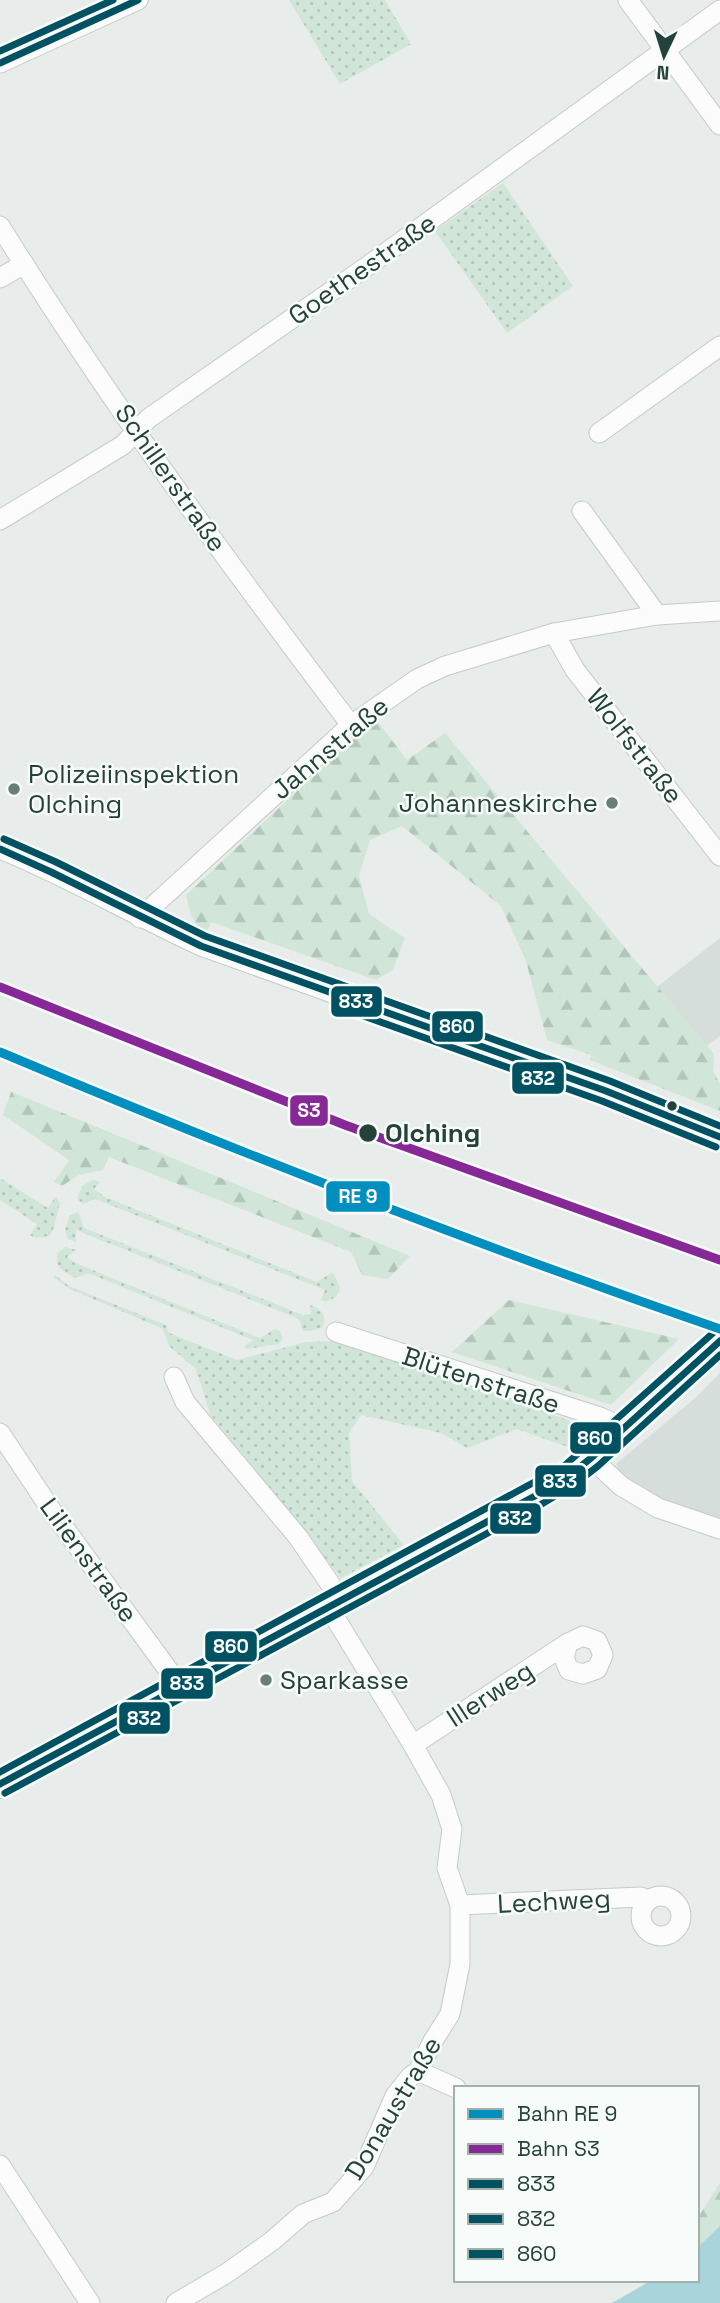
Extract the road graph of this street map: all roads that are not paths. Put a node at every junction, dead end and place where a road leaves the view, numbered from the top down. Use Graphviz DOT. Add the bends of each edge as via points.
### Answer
graph roads {
  1 [pos="138,0"];
  2 [pos="628,0"];
  3 [pos="720,10"];
  4 [pos="665,50"];
  5 [pos="0,63"];
  6 [pos="720,125"];
  7 [pos="0,226"];
  8 [pos="24,264"];
  9 [pos="0,278"];
  10 [pos="720,346"];
  11 [pos="137,432"];
  12 [pos="599,433"];
  13 [pos="582,511"];
  14 [pos="0,520"];
  15 [pos="720,611"];
  16 [pos="657,615"];
  17 [pos="554,633"];
  18 [pos="351,725"];
  19 [pos="0,849"];
  20 [pos="720,856"];
  21 [pos="140,918"];
  22 [pos="720,1137"];
  23 [pos="336,1332"];
  24 [pos="720,1341"];
  25 [pos="174,1377"];
  26 [pos="625,1428"];
  27 [pos="0,1433"];
  28 [pos="591,1458"];
  29 [pos="720,1529"];
  30 [pos="331,1598"];
  31 [pos="568,1643"];
  32 [pos="180,1686"];
  33 [pos="413,1745"];
  34 [pos="0,1784"];
  35 [pos="647,1901"];
  36 [pos="460,1905"];
  37 [pos="418,2071"];
  38 [pos="454,2087"];
  39 [pos="0,2165"];
  40 [pos="90,2303"];
  41 [pos="176,2303"];
  1 -- 5 [label="street"];
  2 -- 4 [label="street"];
  3 -- 4 [label="street, Goethestraße"];
  4 -- 6 [label="street"];
  4 -- 11 [label="street, Goethestraße" via="149,418"];
  7 -- 8 [label="street, Schillerstraße"];
  8 -- 9 [label="street"];
  8 -- 11 [label="street, Schillerstraße"];
  10 -- 12 [label="street"];
  11 -- 14 [label="street, Goethestraße"];
  11 -- 18 [label="street, Schillerstraße"];
  13 -- 16 [label="street"];
  15 -- 16 [label="street, Jahnstraße"];
  16 -- 17 [label="street, Jahnstraße"];
  17 -- 18 [label="street, Jahnstraße" via="445,666 417,679"];
  17 -- 20 [label="street, Wolfstraße" via="575,670"];
  18 -- 21 [label="street, Jahnstraße"];
  19 -- 21 [label="street"];
  21 -- 22 [label="street" via="201,946 606,1091"];
  23 -- 26 [label="street, Blütenstraße"];
  24 -- 26 [label="street"];
  25 -- 30 [label="street" via="186,1402 298,1537"];
  26 -- 28 [label="street"];
  27 -- 32 [label="street, Lilienstraße"];
  28 -- 29 [label="street" via="621,1486 658,1508"];
  28 -- 30 [label="street" via="536,1496"];
  30 -- 32 [label="street"];
  30 -- 33 [label="street, Donaustraße"];
  31 -- 33 [label="street, Illerweg"];
  32 -- 34 [label="street"];
  33 -- 36 [label="street, Donaustraße" via="441,1795 452,1829 447,1868"];
  35 -- 36 [label="street, Lechweg" via="641,1897"];
  36 -- 37 [label="street, Donaustraße" via="460,1964 450,2014"];
  37 -- 38 [label="street"];
  37 -- 41 [label="street, Donaustraße" via="395,2096 363,2167 333,2202 303,2214 227,2273"];
  39 -- 40 [label="street"];
}
